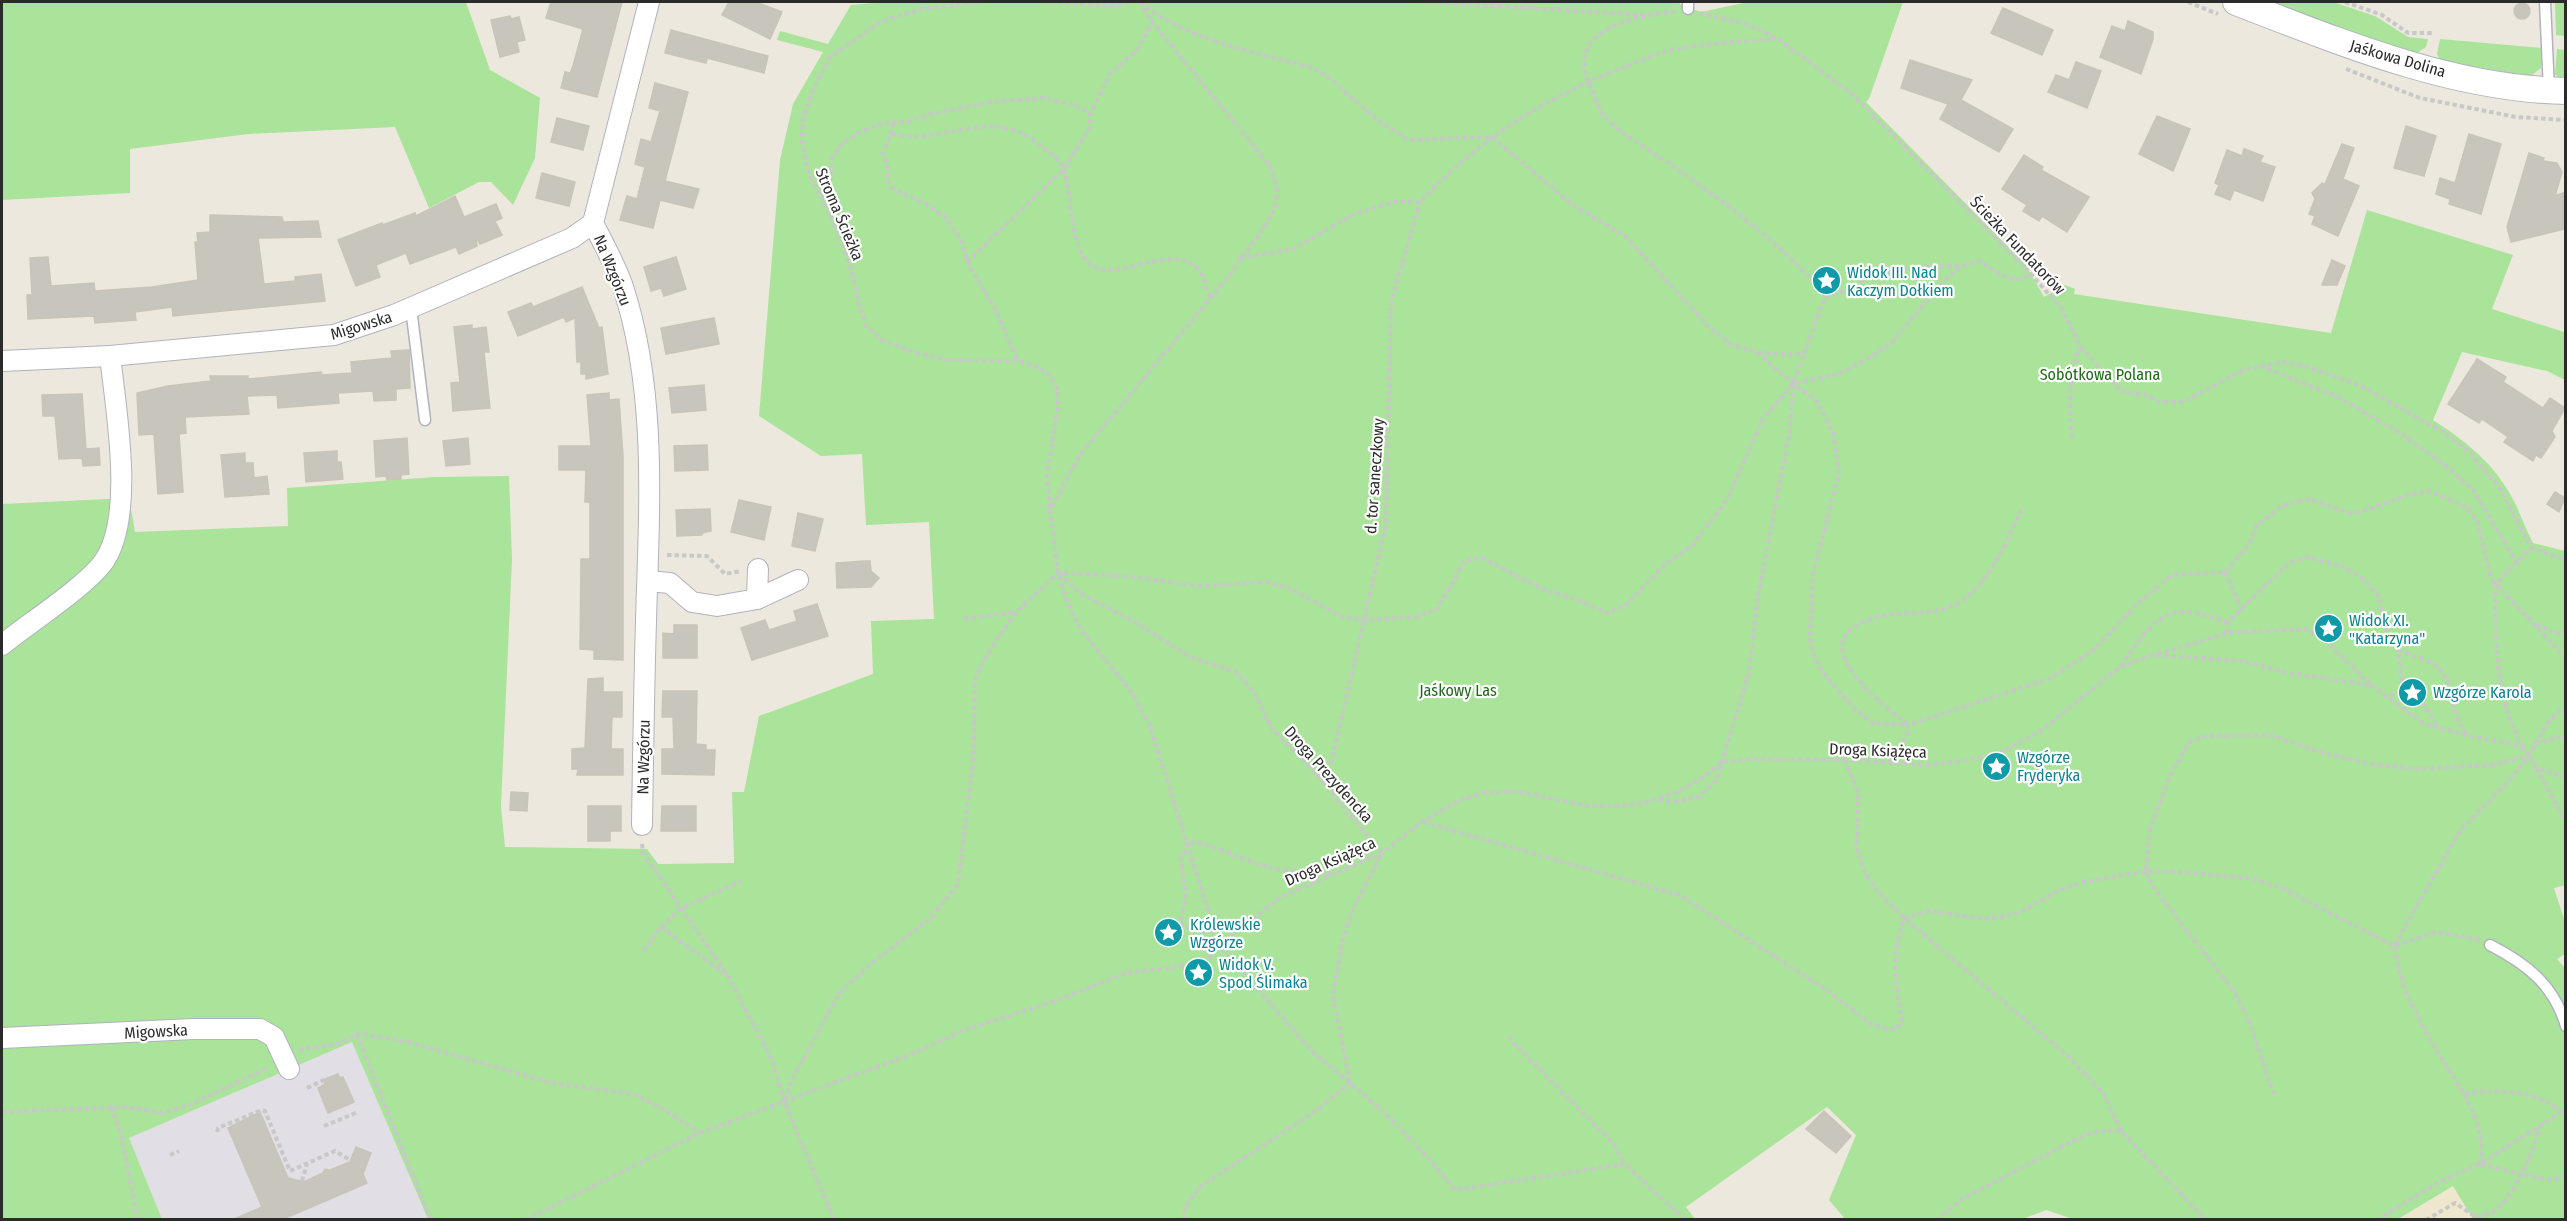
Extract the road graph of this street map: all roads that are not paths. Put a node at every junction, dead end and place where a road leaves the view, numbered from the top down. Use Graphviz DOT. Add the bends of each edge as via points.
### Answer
graph roads {
  1 [pos="650,2"];
  2 [pos="2236,2"];
  3 [pos="2545,2"];
  4 [pos="2557,91"];
  5 [pos="593,223"];
  6 [pos="411,308"];
  7 [pos="110,356"];
  8 [pos="2,361"];
  9 [pos="425,420"];
  10 [pos="758,569"];
  11 [pos="798,580"];
  12 [pos="648,581"];
  13 [pos="757,599"];
  14 [pos="2,645"];
  15 [pos="642,825"];
  16 [pos="2490,945"];
  17 [pos="2565,1026"];
  18 [pos="2,1038"];
  19 [pos="286,1065"];
  1 -- 5 [label="street, Na Wzgórzu"];
  2 -- 4 [label="street, Jaśkowa Dolina" via="2395,59 2478,80"];
  3 -- 4 [label="lane"];
  5 -- 6 [label="street, Migowska" via="572,238"];
  5 -- 12 [label="street, Na Wzgórzu" via="621,281 635,334 647,432"];
  6 -- 7 [label="street, Migowska" via="366,327 334,335"];
  6 -- 9 [label="lane"];
  7 -- 8 [label="street, Migowska"];
  7 -- 14 [label="street" via="122,506 114,542 94,573"];
  10 -- 13 [label="street"];
  11 -- 13 [label="street"];
  12 -- 13 [label="street" via="670,583 692,602 717,606"];
  12 -- 15 [label="street, Na Wzgórzu"];
  16 -- 17 [label="lane" via="2544,981"];
  18 -- 19 [label="street, Migowska" via="260,1029 274,1037"];
}
